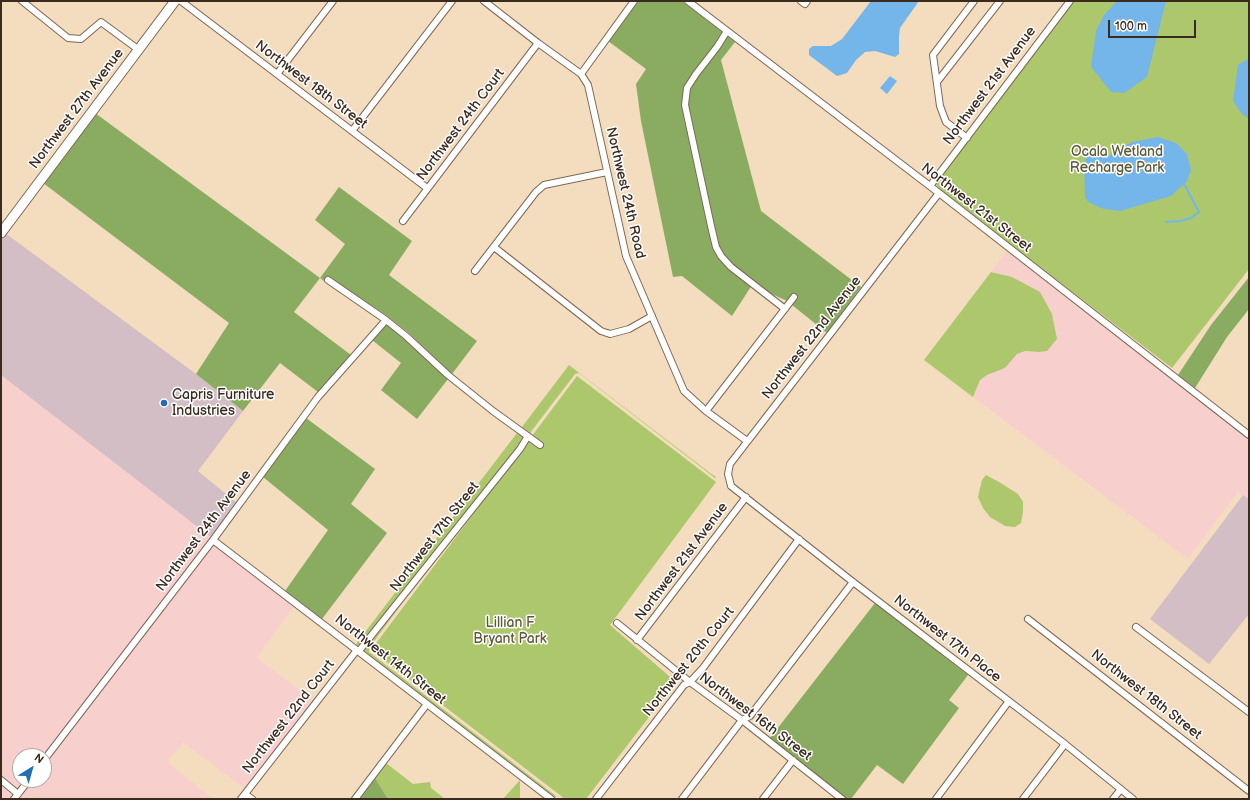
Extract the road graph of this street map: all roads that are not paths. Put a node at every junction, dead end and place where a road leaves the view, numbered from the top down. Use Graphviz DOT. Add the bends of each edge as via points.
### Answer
graph roads {
  1 [pos="22,1"];
  2 [pos="175,1"];
  3 [pos="181,1"];
  4 [pos="333,1"];
  5 [pos="452,1"];
  6 [pos="484,1"];
  7 [pos="634,1"];
  8 [pos="688,1"];
  9 [pos="800,1"];
  10 [pos="807,1"];
  11 [pos="974,1"];
  12 [pos="1000,1"];
  13 [pos="1061,1"];
  14 [pos="1069,3"];
  15 [pos="727,31"];
  16 [pos="538,43"];
  17 [pos="139,50"];
  18 [pos="277,74"];
  19 [pos="580,74"];
  20 [pos="937,82"];
  21 [pos="352,131"];
  22 [pos="967,138"];
  23 [pos="607,172"];
  24 [pos="930,186"];
  25 [pos="427,188"];
  26 [pos="939,193"];
  27 [pos="403,221"];
  28 [pos="1,233"];
  29 [pos="494,246"];
  30 [pos="475,272"];
  31 [pos="328,280"];
  32 [pos="794,297"];
  33 [pos="785,309"];
  34 [pos="652,316"];
  35 [pos="386,320"];
  36 [pos="706,411"];
  37 [pos="1249,435"];
  38 [pos="528,436"];
  39 [pos="747,441"];
  40 [pos="540,445"];
  41 [pos="746,497"];
  42 [pos="799,539"];
  43 [pos="213,540"];
  44 [pos="853,582"];
  45 [pos="1028,619"];
  46 [pos="617,623"];
  47 [pos="1136,627"];
  48 [pos="638,640"];
  49 [pos="358,650"];
  50 [pos="690,682"];
  51 [pos="1009,702"];
  52 [pos="427,704"];
  53 [pos="1249,712"];
  54 [pos="742,720"];
  55 [pos="1065,744"];
  56 [pos="52,750"];
  57 [pos="793,760"];
  58 [pos="1,780"];
  59 [pos="22,788"];
  60 [pos="1121,789"];
  61 [pos="1249,791"];
  62 [pos="243,796"];
  63 [pos="16,797"];
  64 [pos="252,799"];
  65 [pos="355,799"];
  66 [pos="551,799"];
  67 [pos="596,799"];
  68 [pos="682,799"];
  69 [pos="763,799"];
  70 [pos="842,799"];
  71 [pos="936,799"];
  72 [pos="1023,799"];
  73 [pos="1113,799"];
  74 [pos="1133,799"];
  1 -- 17 [label="street" via="68,38 81,39 101,22"];
  2 -- 17 [label="street, Northwest 27th Avenue"];
  3 -- 18 [label="street, Northwest 18th Street"];
  4 -- 18 [label="street"];
  5 -- 21 [label="street"];
  6 -- 16 [label="street"];
  7 -- 19 [label="street"];
  8 -- 15 [label="street, Northwest 21st Street"];
  9 -- 10 [label="street" via="805,4"];
  11 -- 20 [label="street" via="933,55"];
  12 -- 20 [label="street"];
  13 -- 14 [label="street"];
  14 -- 22 [label="street, Northwest 21st Avenue"];
  15 -- 24 [label="street, Northwest 21st Street"];
  15 -- 33 [label="street" via="687,88 685,105 718,252 731,267"];
  16 -- 19 [label="street"];
  16 -- 25 [label="street, Northwest 24th Court"];
  17 -- 28 [label="street, Northwest 27th Avenue"];
  18 -- 21 [label="street, Northwest 18th Street"];
  19 -- 23 [label="street, Northwest 24th Road" via="588,85"];
  20 -- 22 [label="street" via="940,106 946,122"];
  21 -- 25 [label="street, Northwest 18th Street"];
  22 -- 24 [label="street, Northwest 21st Avenue"];
  23 -- 29 [label="street" via="544,186 536,192"];
  23 -- 34 [label="street, Northwest 24th Road" via="626,256"];
  24 -- 26 [label="street, Northwest 21st Street"];
  25 -- 27 [label="street, Northwest 24th Court"];
  26 -- 37 [label="street, Northwest 21st Street"];
  26 -- 39 [label="street, Northwest 22nd Avenue"];
  29 -- 30 [label="street"];
  29 -- 34 [label="street" via="601,331 610,334 629,329"];
  31 -- 35 [label="street"];
  32 -- 33 [label="street"];
  33 -- 36 [label="street"];
  34 -- 36 [label="street, Northwest 24th Road" via="684,391"];
  35 -- 38 [label="street" via="448,375"];
  35 -- 43 [label="street, Northwest 24th Avenue" via="318,397"];
  36 -- 39 [label="street, Northwest 24th Road"];
  38 -- 40 [label="street"];
  38 -- 49 [label="street, Northwest 17th Street"];
  39 -- 41 [label="street, Northwest 22nd Avenue" via="730,464 728,474 731,486"];
  41 -- 42 [label="street, Northwest 17th Place"];
  41 -- 48 [label="street, Northwest 21st Avenue"];
  42 -- 44 [label="street, Northwest 17th Place"];
  42 -- 50 [label="street, Northwest 20th Court"];
  43 -- 49 [label="street, Northwest 14th Street"];
  43 -- 56 [label="street, Northwest 24th Avenue"];
  44 -- 51 [label="street, Northwest 17th Place"];
  44 -- 54 [label="street" via="750,716"];
  45 -- 61 [label="street, Northwest 18th Street"];
  46 -- 48 [label="street, Northwest 16th Street"];
  47 -- 53 [label="street"];
  48 -- 50 [label="street, Northwest 16th Street"];
  49 -- 52 [label="street, Northwest 14th Street"];
  49 -- 62 [label="street, Northwest 22nd Court"];
  50 -- 54 [label="street, Northwest 16th Street"];
  50 -- 67 [label="street, Northwest 20th Court" via="684,685"];
  51 -- 55 [label="street, Northwest 17th Place"];
  51 -- 71 [label="street"];
  52 -- 65 [label="street"];
  52 -- 66 [label="street, Northwest 14th Street"];
  54 -- 57 [label="street, Northwest 16th Street"];
  54 -- 68 [label="street"];
  55 -- 60 [label="street, Northwest 17th Place"];
  55 -- 72 [label="street"];
  57 -- 69 [label="street"];
  57 -- 70 [label="street, Northwest 16th Street"];
  58 -- 63 [label="street"];
  59 -- 63 [label="street"];
  60 -- 73 [label="street"];
  60 -- 74 [label="street, Northwest 17th Place"];
  62 -- 64 [label="street"];
}
